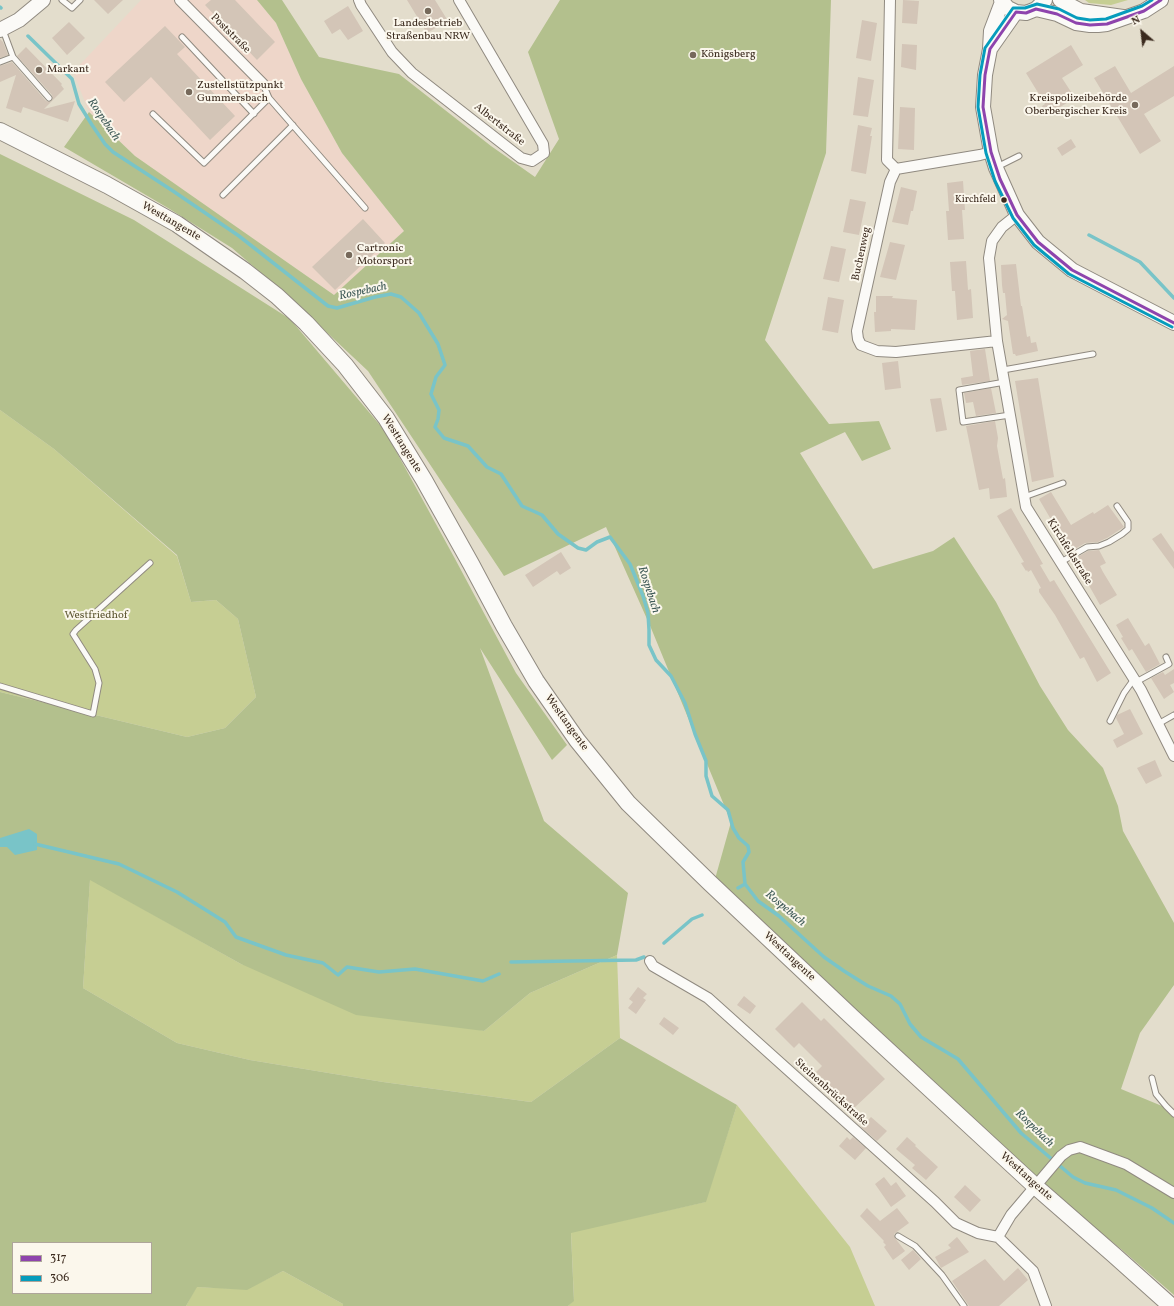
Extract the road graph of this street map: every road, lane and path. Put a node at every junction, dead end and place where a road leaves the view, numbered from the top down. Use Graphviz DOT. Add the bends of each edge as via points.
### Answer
graph roads {
  1 [pos="43,0"];
  2 [pos="62,0"];
  3 [pos="80,0"];
  4 [pos="180,0"];
  5 [pos="359,0"];
  6 [pos="459,0"];
  7 [pos="890,0"];
  8 [pos="1060,0"];
  9 [pos="1161,0"];
  10 [pos="1002,1"];
  11 [pos="1040,5"];
  12 [pos="1016,12"];
  13 [pos="1125,18"];
  14 [pos="1,30"];
  15 [pos="182,37"];
  16 [pos="990,49"];
  17 [pos="13,57"];
  18 [pos="0,62"];
  19 [pos="263,84"];
  20 [pos="49,98"];
  21 [pos="269,98"];
  22 [pos="153,114"];
  23 [pos="254,114"];
  24 [pos="293,125"];
  25 [pos="0,132"];
  26 [pos="991,152"];
  27 [pos="1019,156"];
  28 [pos="996,168"];
  29 [pos="896,170"];
  30 [pos="223,195"];
  31 [pos="365,208"];
  32 [pos="1017,215"];
  33 [pos="1174,323"];
  34 [pos="998,341"];
  35 [pos="1093,354"];
  36 [pos="1002,370"];
  37 [pos="1005,382"];
  38 [pos="1010,415"];
  39 [pos="1063,484"];
  40 [pos="1024,496"];
  41 [pos="1117,506"];
  42 [pos="1060,562"];
  43 [pos="150,563"];
  44 [pos="1166,657"];
  45 [pos="1135,680"];
  46 [pos="0,686"];
  47 [pos="1174,715"];
  48 [pos="1110,721"];
  49 [pos="1158,724"];
  50 [pos="1174,756"];
  51 [pos="650,961"];
  52 [pos="1152,1078"];
  53 [pos="1174,1114"];
  54 [pos="1035,1186"];
  55 [pos="1174,1193"];
  56 [pos="898,1236"];
  57 [pos="998,1237"];
  58 [pos="964,1306"];
  59 [pos="1046,1306"];
  60 [pos="1171,1306"];
  1 -- 14 [label="street" via="19,20"];
  2 -- 3 [label="lane" via="72,8"];
  4 -- 19 [label="street, Poststraße"];
  5 -- 6 [label="street, Albertstraße" via="392,52 412,73 521,158 532,161 544,153 543,144"];
  7 -- 29 [label="street" via="887,160"];
  8 -- 13 [label="street" via="1081,11"];
  9 -- 13 [label="street" via="1144,11"];
  10 -- 12 [label="street"];
  10 -- 16 [label="street" via="991,31"];
  11 -- 12 [label="street" via="1026,13"];
  11 -- 13 [label="street" via="1076,23 1106,24"];
  12 -- 16 [label="street"];
  14 -- 17 [label="lane"];
  15 -- 23 [label="lane"];
  16 -- 26 [label="street" via="983,106"];
  17 -- 18 [label="lane"];
  17 -- 20 [label="lane"];
  19 -- 21 [label="lane"];
  21 -- 23 [label="lane"];
  21 -- 24 [label="lane"];
  22 -- 23 [label="lane" via="204,163"];
  24 -- 30 [label="lane"];
  24 -- 31 [label="lane"];
  25 -- 54 [label="main road, Westtangente" via="177,224 245,271 306,323 345,365 386,418 430,491 536,681 577,740 628,803 710,883"];
  26 -- 28 [label="street"];
  26 -- 29 [label="street"];
  27 -- 28 [label="lane"];
  28 -- 32 [label="street"];
  29 -- 34 [label="street, Buchenweg" via="890,182 857,331 861,345 877,351 896,352"];
  32 -- 33 [label="street" via="1038,242 1072,270"];
  32 -- 34 [label="street, Kirchfeldstraße" via="1002,227 992,241 989,258"];
  34 -- 36 [label="street, Kirchfeldstraße"];
  35 -- 36 [label="lane"];
  36 -- 37 [label="street, Kirchfeldstraße"];
  37 -- 38 [label="street, Kirchfeldstraße"];
  37 -- 38 [label="lane" via="959,390 963,422"];
  38 -- 40 [label="street, Kirchfeldstraße"];
  39 -- 40 [label="lane"];
  40 -- 42 [label="street, Kirchfeldstraße" via="1026,506"];
  41 -- 42 [label="lane" via="1128,522 1128,529 1109,542 1087,547"];
  42 -- 45 [label="street, Kirchfeldstraße"];
  43 -- 46 [label="lane" via="73,634 95,669 99,683 93,714"];
  44 -- 45 [label="lane" via="1170,664"];
  45 -- 48 [label="lane" via="1124,693"];
  45 -- 49 [label="street, Kirchfeldstraße"];
  47 -- 49 [label="lane"];
  49 -- 50 [label="street, Kirchfeldstraße"];
  51 -- 57 [label="street, Steinenbrückstraße" via="653,966 708,998 956,1223 978,1233"];
  52 -- 53 [label="lane" via="1156,1094"];
  54 -- 55 [label="street" via="1061,1156 1080,1147 1126,1164"];
  54 -- 57 [label="street" via="1011,1215"];
  54 -- 60 [label="main road, Westtangente"];
  56 -- 58 [label="lane" via="915,1246 942,1275"];
  57 -- 59 [label="street" via="1033,1271"];
}
